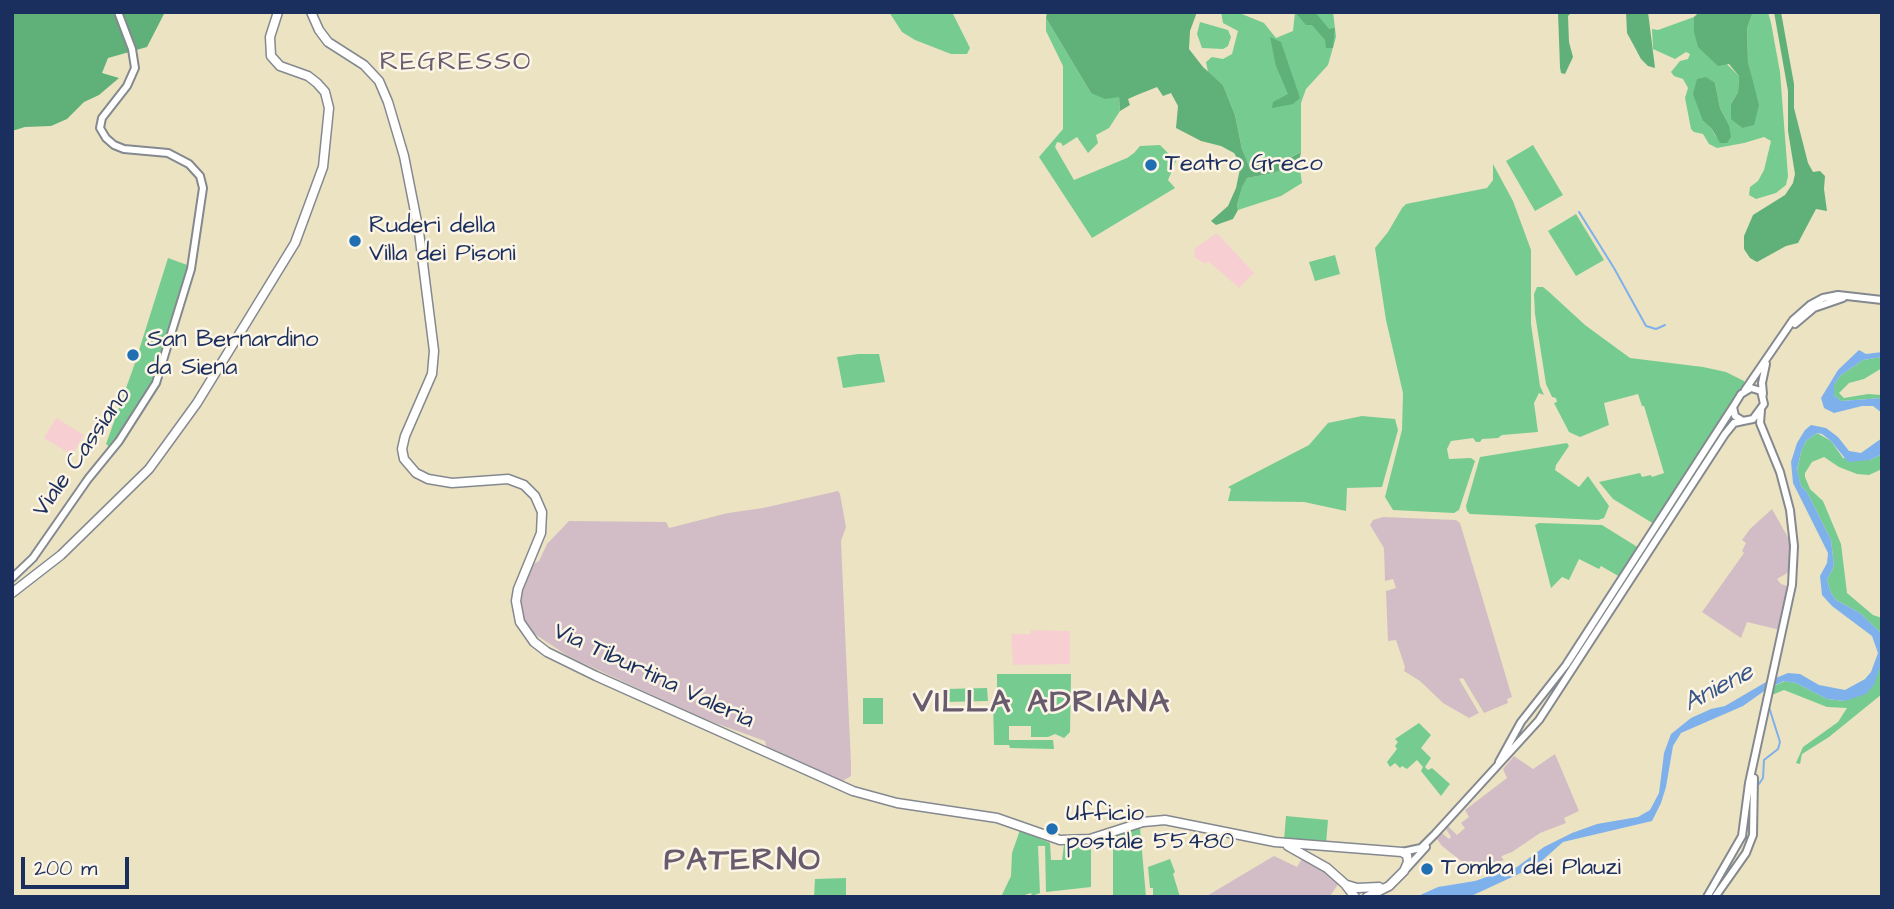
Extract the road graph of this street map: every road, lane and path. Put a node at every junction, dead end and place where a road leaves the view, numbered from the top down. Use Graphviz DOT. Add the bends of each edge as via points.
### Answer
graph roads {
  1 [pos="118,12"];
  2 [pos="278,12"];
  3 [pos="311,12"];
  4 [pos="1882,300"];
  5 [pos="1768,359"];
  6 [pos="1745,390"];
  7 [pos="1763,394"];
  8 [pos="1732,407"];
  9 [pos="1761,410"];
  10 [pos="1744,421"];
  11 [pos="1765,438"];
  12 [pos="12,578"];
  13 [pos="12,593"];
  14 [pos="1534,706"];
  15 [pos="1544,713"];
  16 [pos="1515,732"];
  17 [pos="1524,737"];
  18 [pos="1756,755"];
  19 [pos="1496,767"];
  20 [pos="1436,834"];
  21 [pos="1302,848"];
  22 [pos="1402,852"];
  23 [pos="1404,871"];
  24 [pos="1345,884"];
  25 [pos="1389,886"];
  26 [pos="1716,895"];
  27 [pos="1355,897"];
  28 [pos="1367,897"];
  29 [pos="1707,897"];
  1 -- 12 [label="main road, Viale Cassiano" via="135,68 100,122 104,136 124,149 168,153 200,176 203,188 192,268 156,383 33,558"];
  2 -- 13 [label="main road" via="270,37 271,55 282,67 315,81 329,108 323,167 295,243 197,403 149,468 61,555"];
  3 -- 21 [label="main road, Via Tiburtina Valeria" via="328,42 377,78 401,142 419,232 434,351 432,374 402,445 404,459 428,480 508,479 535,496 542,512 541,533 516,601 519,618 534,642 612,684 855,792 885,801 997,818 1060,841 1090,839 1163,820"];
  4 -- 5 [label="main road" via="1830,296 1812,303 1796,317"];
  5 -- 6 [label="main road"];
  5 -- 7 [label="main road"];
  6 -- 7 [label="main road" via="1753,387"];
  6 -- 8 [label="main road"];
  7 -- 9 [label="main road"];
  8 -- 10 [label="main road" via="1734,415"];
  8 -- 14 [label="main road" via="1566,665"];
  9 -- 10 [label="main road"];
  9 -- 11 [label="main road" via="1759,422"];
  10 -- 11 [label="main road" via="1756,426"];
  10 -- 15 [label="main road" via="1725,434"];
  11 -- 18 [label="main road" via="1780,472 1794,546 1792,585"];
  14 -- 15 [label="main road"];
  14 -- 16 [label="main road"];
  15 -- 17 [label="main road"];
  16 -- 17 [label="main road"];
  16 -- 19 [label="main road"];
  17 -- 19 [label="main road"];
  18 -- 26 [label="main road" via="1753,835"];
  18 -- 29 [label="main road" via="1742,836"];
  19 -- 20 [label="main road"];
  20 -- 22 [label="main road" via="1421,848"];
  20 -- 23 [label="main road"];
  21 -- 22 [label="main road, Via Tiburtina Valeria"];
  21 -- 24 [label="main road, Via Tiburtina Valeria"];
  22 -- 23 [label="main road" via="1409,858"];
  23 -- 25 [label="main road"];
  24 -- 25 [label="main road"];
  24 -- 27 [label="main road, Via Tiburtina Valeria"];
  25 -- 28 [label="main road"];
}
